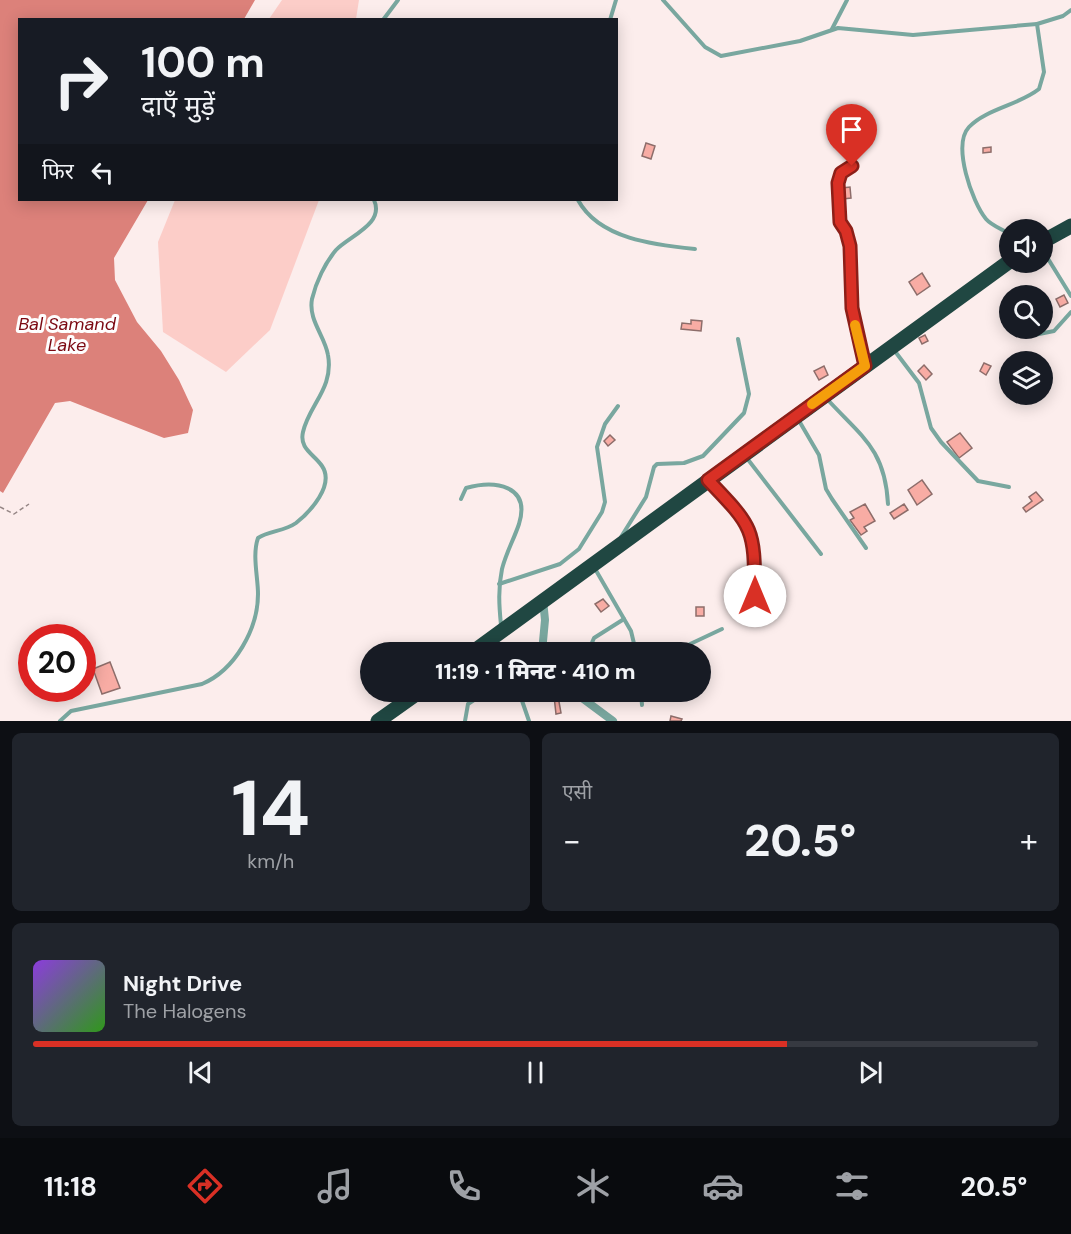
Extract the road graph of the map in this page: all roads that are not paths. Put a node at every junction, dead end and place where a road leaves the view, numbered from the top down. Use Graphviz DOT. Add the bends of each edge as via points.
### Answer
graph roads {
  1 [pos="398,0"];
  2 [pos="616,0"];
  3 [pos="663,0"];
  4 [pos="847,0"];
  5 [pos="1071,10"];
  6 [pos="384,18"];
  7 [pos="611,18"];
  8 [pos="1037,24"];
  9 [pos="831,30"];
  10 [pos="852,166"];
  11 [pos="374,201"];
  12 [pos="579,201"];
  13 [pos="1071,226"];
  14 [pos="999,227"];
  15 [pos="1053,236"];
  16 [pos="695,249"];
  17 [pos="1053,267"];
  18 [pos="999,269"];
  19 [pos="1071,296"];
  20 [pos="1071,312"];
  21 [pos="1053,331"];
  22 [pos="738,339"];
  23 [pos="892,347"];
  24 [pos="865,366"];
  25 [pos="824,396"];
  26 [pos="618,406"];
  27 [pos="796,416"];
  28 [pos="743,454"];
  29 [pos="708,480"];
  30 [pos="1009,487"];
  31 [pos="461,500"];
  32 [pos="888,504"];
  33 [pos="617,547"];
  34 [pos="866,548"];
  35 [pos="821,554"];
  36 [pos="592,564"];
  37 [pos="500,584"];
  38 [pos="755,596"];
  39 [pos="543,599"];
  40 [pos="624,619"];
  41 [pos="722,629"];
  42 [pos="502,632"];
  43 [pos="488,642"];
  44 [pos="542,642"];
  45 [pos="592,642"];
  46 [pos="633,642"];
  47 [pos="694,642"];
  48 [pos="405,702"];
  49 [pos="471,702"];
  50 [pos="522,702"];
  51 [pos="587,702"];
  52 [pos="642,702"];
  53 [pos="642,705"];
  54 [pos="60,721"];
  55 [pos="378,721"];
  56 [pos="465,721"];
  57 [pos="529,721"];
  58 [pos="613,721"];
  1 -- 6 [label="lane"];
  2 -- 7 [label="lane"];
  3 -- 9 [label="lane" via="705,47 721,56 801,41"];
  4 -- 9 [label="lane"];
  5 -- 8 [label="lane"];
  8 -- 9 [label="lane" via="913,35 847,27"];
  8 -- 14 [label="lane" via="1044,72 1039,89 968,128 962,144 963,169 985,218"];
  10 -- 24 [label="lane" via="841,173 840,222 850,246 852,308"];
  11 -- 54 [label="lane" via="376,213 372,221 335,251 318,281 312,302 313,317 328,357 328,371 302,439 323,467 324,488 293,525 258,538 257,610 244,643 219,675 202,684 72,711"];
  12 -- 16 [label="lane" via="601,223 623,235 662,246"];
  13 -- 15 [label="highway"];
  17 -- 19 [label="lane"];
  18 -- 23 [label="highway"];
  20 -- 21 [label="lane"];
  22 -- 33 [label="lane" via="748,394 744,413 703,456 654,467 646,497"];
  23 -- 24 [label="highway"];
  23 -- 30 [label="lane" via="919,383 931,428 941,442 978,481"];
  24 -- 25 [label="highway"];
  25 -- 27 [label="highway"];
  25 -- 32 [label="lane" via="874,450 881,463"];
  26 -- 37 [label="lane" via="605,424 597,447 605,502 579,549 560,564"];
  27 -- 28 [label="highway"];
  27 -- 34 [label="lane" via="819,455 826,489"];
  28 -- 29 [label="highway"];
  28 -- 35 [label="lane"];
  29 -- 33 [label="highway"];
  29 -- 38 [label="lane" via="750,527"];
  31 -- 37 [label="lane" via="466,488 497,485 516,493 520,502 519,525"];
  33 -- 36 [label="highway"];
  36 -- 39 [label="highway"];
  36 -- 40 [label="lane"];
  37 -- 42 [label="lane"];
  39 -- 42 [label="highway"];
  39 -- 44 [label="street"];
  40 -- 45 [label="lane"];
  40 -- 46 [label="lane"];
  41 -- 47 [label="lane"];
  42 -- 43 [label="highway"];
  48 -- 55 [label="highway"];
  49 -- 56 [label="lane"];
  50 -- 57 [label="lane"];
  51 -- 58 [label="street"];
  52 -- 53 [label="lane"];
}
